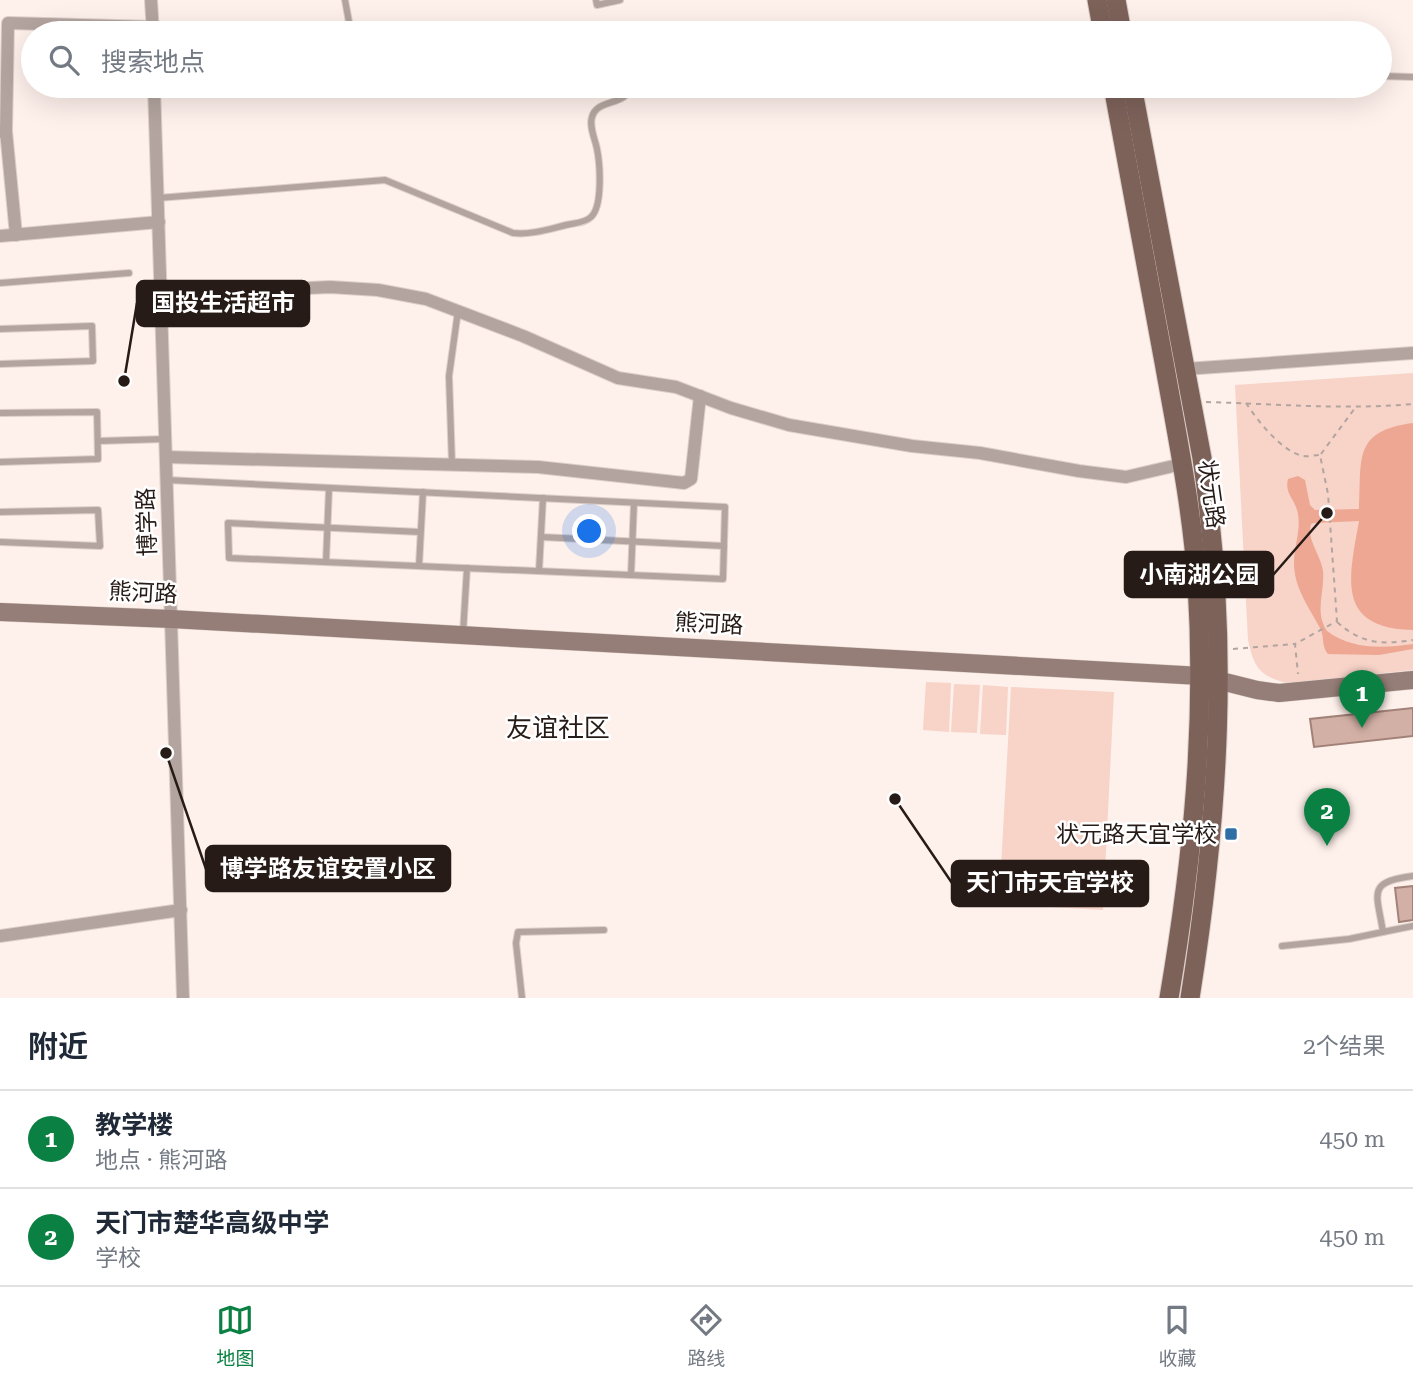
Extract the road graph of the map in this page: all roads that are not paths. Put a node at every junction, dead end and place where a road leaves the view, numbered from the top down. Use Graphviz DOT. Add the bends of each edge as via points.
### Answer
graph roads {
  1 [pos="151,0"];
  2 [pos="345,0"];
  3 [pos="596,0"];
  4 [pos="620,0"];
  5 [pos="1097,0"];
  6 [pos="1116,0"];
  7 [pos="152,21"];
  8 [pos="349,21"];
  9 [pos="1101,21"];
  10 [pos="1120,21"];
  11 [pos="21,24"];
  12 [pos="1392,76"];
  13 [pos="1413,77"];
  14 [pos="154,98"];
  15 [pos="624,98"];
  16 [pos="1115,98"];
  17 [pos="1134,98"];
  18 [pos="3,132"];
  19 [pos="158,198"];
  20 [pos="159,222"];
  21 [pos="16,235"];
  22 [pos="0,236"];
  23 [pos="129,273"];
  24 [pos="0,283"];
  25 [pos="161,295"];
  26 [pos="458,311"];
  27 [pos="0,329"];
  28 [pos="1413,353"];
  29 [pos="0,364"];
  30 [pos="1185,369"];
  31 [pos="700,396"];
  32 [pos="0,413"];
  33 [pos="166,439"];
  34 [pos="98,441"];
  35 [pos="166,457"];
  36 [pos="0,462"];
  37 [pos="452,464"];
  38 [pos="1182,464"];
  39 [pos="167,480"];
  40 [pos="329,488"];
  41 [pos="423,492"];
  42 [pos="543,498"];
  43 [pos="634,503"];
  44 [pos="0,512"];
  45 [pos="327,528"];
  46 [pos="421,531"];
  47 [pos="541,537"];
  48 [pos="0,542"];
  49 [pos="633,542"];
  50 [pos="724,546"];
  51 [pos="326,562"];
  52 [pos="418,566"];
  53 [pos="467,568"];
  54 [pos="539,571"];
  55 [pos="631,575"];
  56 [pos="0,611"];
  57 [pos="172,619"];
  58 [pos="463,635"];
  59 [pos="1210,678"];
  60 [pos="1413,680"];
  61 [pos="1413,876"];
  62 [pos="181,910"];
  63 [pos="1413,926"];
  64 [pos="604,930"];
  65 [pos="1383,932"];
  66 [pos="0,936"];
  67 [pos="1282,946"];
  68 [pos="183,998"];
  69 [pos="522,998"];
  70 [pos="1170,998"];
  71 [pos="1190,998"];
  1 -- 7 [label="street"];
  2 -- 8 [label="lane"];
  3 -- 4 [label="lane" via="597,5"];
  5 -- 9 [label="main road"];
  6 -- 10 [label="main road"];
  11 -- 18 [label="street" via="8,23"];
  12 -- 13 [label="lane"];
  14 -- 19 [label="street, 博学路"];
  15 -- 19 [label="lane" via="592,114 600,178 596,210 587,220 530,233 513,233 385,180"];
  16 -- 38 [label="main road, 状元路"];
  17 -- 30 [label="main road, 状元路"];
  18 -- 21 [label="street"];
  19 -- 20 [label="street, 博学路"];
  20 -- 21 [label="street"];
  20 -- 25 [label="street, 博学路"];
  21 -- 22 [label="street"];
  23 -- 24 [label="lane"];
  25 -- 26 [label="street" via="330,287 378,290"];
  25 -- 33 [label="street, 博学路"];
  26 -- 31 [label="street" via="618,379 676,387"];
  26 -- 37 [label="lane" via="449,376"];
  27 -- 29 [label="lane" via="92,326 93,361"];
  28 -- 30 [label="street"];
  30 -- 59 [label="main road, 状元路" via="1209,507 1219,650"];
  31 -- 37 [label="street" via="689,482 538,467"];
  31 -- 38 [label="street" via="789,425 1079,471 1126,477"];
  32 -- 34 [label="lane" via="97,412"];
  33 -- 34 [label="lane"];
  33 -- 35 [label="street, 博学路"];
  34 -- 36 [label="lane" via="98,459"];
  35 -- 37 [label="street"];
  35 -- 39 [label="street, 博学路"];
  38 -- 59 [label="main road, 状元路"];
  39 -- 40 [label="lane"];
  39 -- 57 [label="street, 博学路"];
  40 -- 41 [label="lane"];
  40 -- 45 [label="lane"];
  41 -- 42 [label="lane"];
  41 -- 46 [label="lane"];
  42 -- 43 [label="lane"];
  42 -- 47 [label="lane"];
  43 -- 49 [label="lane"];
  43 -- 50 [label="lane" via="725,507"];
  44 -- 48 [label="lane" via="98,510 100,546"];
  45 -- 46 [label="lane"];
  45 -- 51 [label="lane"];
  45 -- 51 [label="lane" via="228,523 229,558"];
  46 -- 52 [label="lane"];
  47 -- 49 [label="lane"];
  47 -- 54 [label="lane"];
  49 -- 50 [label="lane"];
  49 -- 55 [label="lane"];
  50 -- 55 [label="lane" via="723,579"];
  51 -- 52 [label="lane"];
  52 -- 53 [label="lane"];
  53 -- 54 [label="lane"];
  53 -- 58 [label="lane"];
  54 -- 55 [label="lane"];
  56 -- 57 [label="street, 熊河路"];
  57 -- 58 [label="street, 熊河路"];
  57 -- 62 [label="street, 博学路"];
  58 -- 59 [label="street, 熊河路"];
  59 -- 60 [label="street, 熊河路" via="1257,690 1299,692"];
  59 -- 70 [label="main road, 状元路"];
  59 -- 71 [label="main road, 状元路" via="1219,725 1213,824"];
  61 -- 65 [label="lane" via="1392,878 1380,887 1377,896"];
  62 -- 66 [label="street"];
  62 -- 68 [label="street, 博学路"];
  63 -- 65 [label="lane"];
  64 -- 69 [label="lane" via="518,932"];
  65 -- 67 [label="lane"];
}
